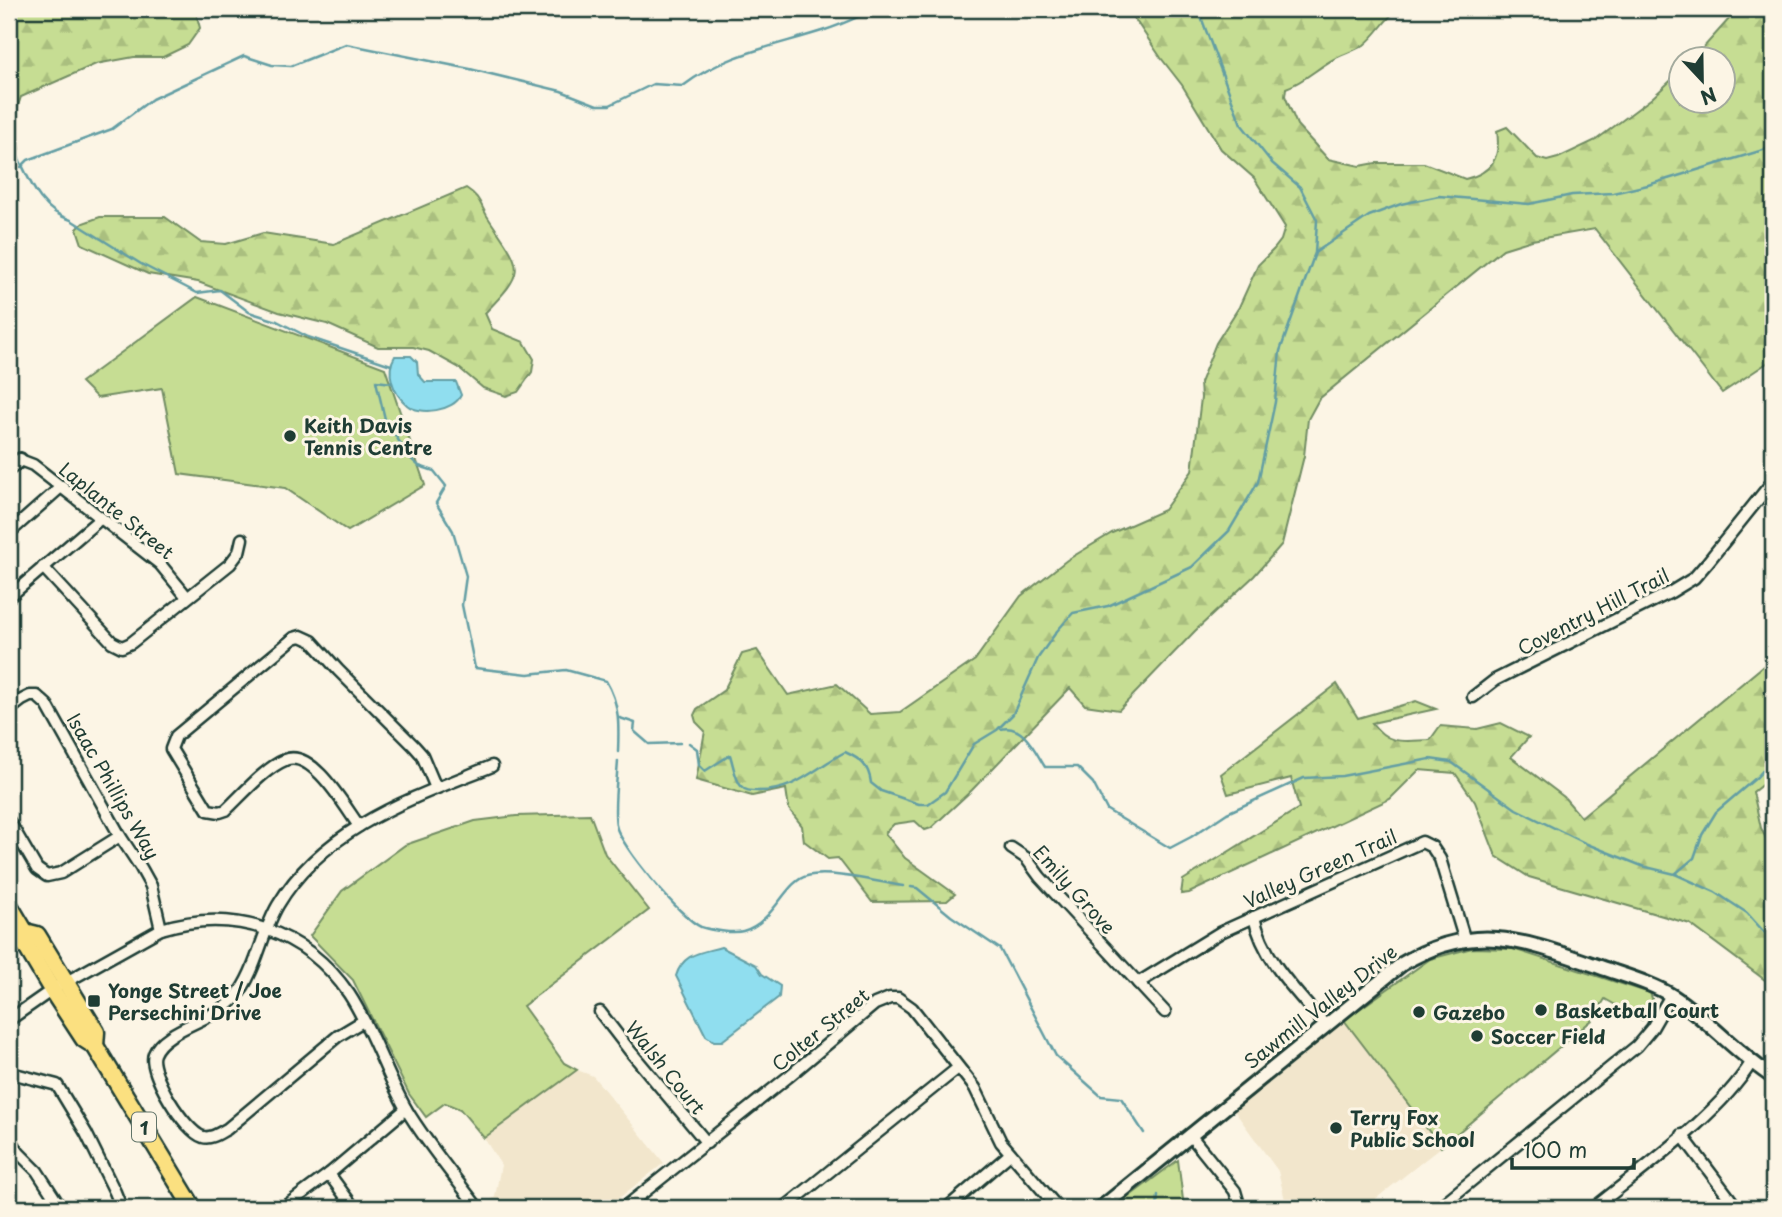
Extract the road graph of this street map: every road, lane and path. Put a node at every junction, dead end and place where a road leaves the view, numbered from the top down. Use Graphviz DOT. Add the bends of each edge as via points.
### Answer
graph roads {
  1 [pos="14,464"];
  2 [pos="1773,481"];
  3 [pos="61,486"];
  4 [pos="101,518"];
  5 [pos="9,533"];
  6 [pos="242,539"];
  7 [pos="43,567"];
  8 [pos="9,597"];
  9 [pos="187,597"];
  10 [pos="1473,696"];
  11 [pos="9,710"];
  12 [pos="492,766"];
  13 [pos="436,789"];
  14 [pos="9,821"];
  15 [pos="359,826"];
  16 [pos="120,836"];
  17 [pos="1011,848"];
  18 [pos="9,905"];
  19 [pos="1254,917"];
  20 [pos="266,928"];
  21 [pos="161,929"];
  22 [pos="1465,940"];
  23 [pos="1138,983"];
  24 [pos="59,987"];
  25 [pos="1671,995"];
  26 [pos="600,1012"];
  27 [pos="1165,1012"];
  28 [pos="9,1020"];
  29 [pos="363,1021"];
  30 [pos="1325,1025"];
  31 [pos="1751,1063"];
  32 [pos="958,1068"];
  33 [pos="9,1077"];
  34 [pos="1773,1077"];
  35 [pos="406,1108"];
  36 [pos="1190,1135"];
  37 [pos="1682,1135"];
  38 [pos="9,1136"];
  39 [pos="707,1143"];
  40 [pos="18,1152"];
  41 [pos="1010,1154"];
  42 [pos="9,1158"];
  43 [pos="329,1174"];
  44 [pos="61,1208"];
  45 [pos="115,1208"];
  46 [pos="193,1208"];
  47 [pos="283,1208"];
  48 [pos="354,1208"];
  49 [pos="478,1208"];
  50 [pos="624,1208"];
  51 [pos="784,1208"];
  52 [pos="947,1208"];
  53 [pos="1058,1208"];
  54 [pos="1101,1208"];
  55 [pos="1240,1208"];
  56 [pos="1438,1208"];
  57 [pos="1594,1208"];
  58 [pos="1737,1208"];
  1 -- 3 [label="street, Laplante Street" via="33,465"];
  2 -- 10 [label="street, Coventry Hill Trail" via="1694,578 1495,680"];
  3 -- 4 [label="street, Laplante Street"];
  3 -- 5 [label="street"];
  4 -- 7 [label="street"];
  4 -- 9 [label="street, Laplante Street" via="160,564"];
  6 -- 9 [label="street" via="232,562"];
  7 -- 8 [label="street"];
  7 -- 9 [label="street" via="112,642 122,647"];
  11 -- 16 [label="street, Isaac Phillips Way" via="30,696 42,699"];
  12 -- 13 [label="street"];
  13 -- 15 [label="street"];
  13 -- 15 [label="street" via="422,755 312,641 301,636 172,742 171,749 208,810 226,810 281,761 296,758 319,772"];
  14 -- 16 [label="street" via="37,869 47,876 61,873"];
  15 -- 20 [label="street" via="300,875"];
  16 -- 21 [label="street, Isaac Phillips Way" via="151,887"];
  17 -- 23 [label="street, Emily Grove" via="1028,860"];
  18 -- 24 [label="main road, 1" via="25,932 37,935"];
  19 -- 22 [label="street, Valley Green Trail" via="1422,842 1440,859"];
  19 -- 23 [label="street, Valley Green Trail"];
  19 -- 30 [label="street" via="1265,949"];
  20 -- 21 [label="street" via="213,922"];
  20 -- 29 [label="street" via="321,961"];
  20 -- 29 [label="street" via="235,998 171,1036 153,1055 156,1075 190,1130 212,1138"];
  21 -- 24 [label="street"];
  22 -- 25 [label="street, Sawmill Valley Drive" via="1509,938 1547,948"];
  22 -- 30 [label="street, Sawmill Valley Drive" via="1424,950"];
  23 -- 27 [label="street"];
  24 -- 28 [label="street"];
  24 -- 46 [label="main road, 1" via="96,1032 95,1046"];
  25 -- 31 [label="street, Sawmill Valley Drive"];
  25 -- 56 [label="street" via="1637,1046"];
  26 -- 39 [label="street, Walsh Court"];
  29 -- 35 [label="street"];
  30 -- 36 [label="street, Sawmill Valley Drive"];
  31 -- 34 [label="street, Sawmill Valley Drive"];
  31 -- 37 [label="street" via="1723,1098"];
  32 -- 39 [label="street, Colter Street" via="912,1008 890,998 875,1004"];
  32 -- 41 [label="street, Colter Street" via="975,1088"];
  32 -- 51 [label="street"];
  33 -- 45 [label="street" via="15,1074 57,1085 115,1192 119,1202"];
  35 -- 43 [label="street"];
  35 -- 49 [label="street"];
  36 -- 54 [label="street, Sawmill Valley Drive"];
  36 -- 55 [label="street" via="1235,1191"];
  37 -- 57 [label="street"];
  37 -- 58 [label="street"];
  38 -- 40 [label="street"];
  39 -- 50 [label="street, Colter Street"];
  40 -- 42 [label="street"];
  40 -- 44 [label="street"];
  41 -- 52 [label="street"];
  41 -- 53 [label="street, Colter Street"];
  43 -- 47 [label="street"];
  43 -- 48 [label="street"];
}
